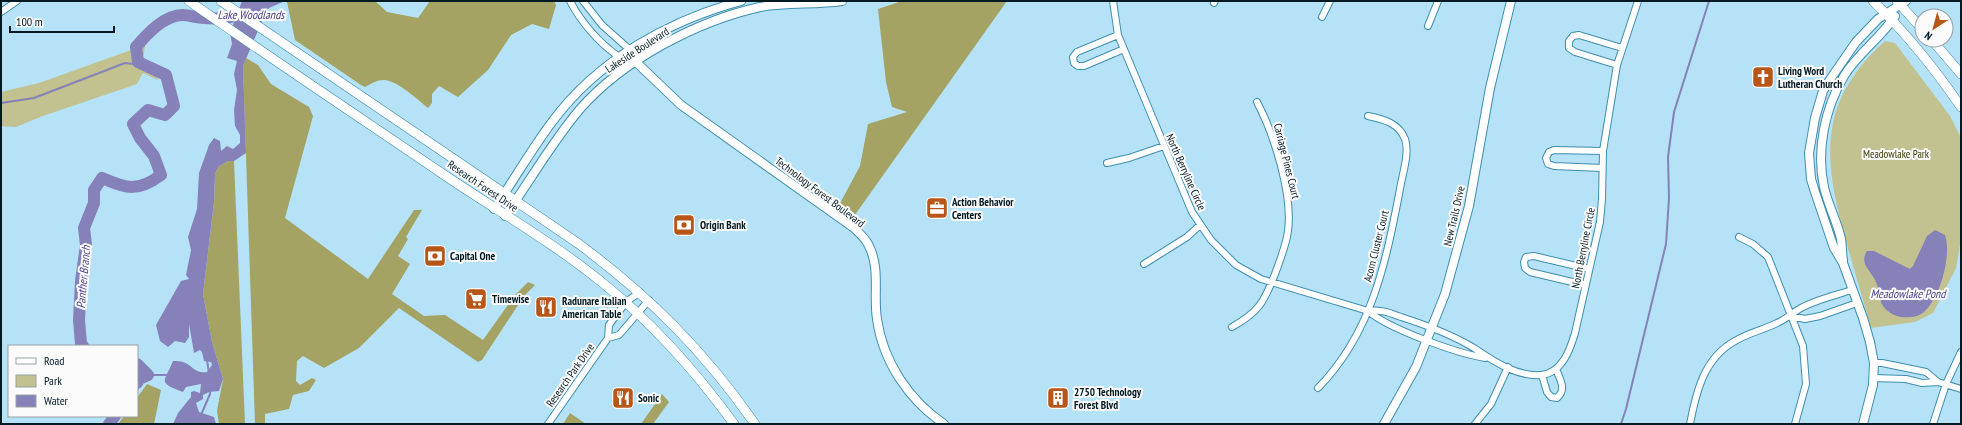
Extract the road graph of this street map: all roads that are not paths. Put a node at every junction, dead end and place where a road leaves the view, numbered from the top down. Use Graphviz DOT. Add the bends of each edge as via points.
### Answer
graph roads {
  1 [pos="17,1"];
  2 [pos="189,1"];
  3 [pos="221,1"];
  4 [pos="570,1"];
  5 [pos="583,1"];
  6 [pos="741,1"];
  7 [pos="842,1"];
  8 [pos="1113,1"];
  9 [pos="1330,1"];
  10 [pos="1438,1"];
  11 [pos="1511,1"];
  12 [pos="1638,1"];
  13 [pos="1872,1"];
  14 [pos="1901,3"];
  15 [pos="724,6"];
  16 [pos="1,12"];
  17 [pos="725,16"];
  18 [pos="1322,17"];
  19 [pos="1889,18"];
  20 [pos="1914,19"];
  21 [pos="1428,26"];
  22 [pos="1118,35"];
  23 [pos="1622,48"];
  24 [pos="1939,48"];
  25 [pos="629,49"];
  26 [pos="1124,49"];
  27 [pos="619,56"];
  28 [pos="636,62"];
  29 [pos="1617,65"];
  30 [pos="1961,74"];
  31 [pos="1257,102"];
  32 [pos="1961,107"];
  33 [pos="1368,116"];
  34 [pos="1164,146"];
  35 [pos="1603,151"];
  36 [pos="1107,163"];
  37 [pos="1602,168"];
  38 [pos="505,194"];
  39 [pos="515,201"];
  40 [pos="494,209"];
  41 [pos="505,216"];
  42 [pos="1200,225"];
  43 [pos="1739,237"];
  44 [pos="1843,263"];
  45 [pos="1144,264"];
  46 [pos="1589,269"];
  47 [pos="1271,283"];
  48 [pos="1585,285"];
  49 [pos="1852,290"];
  50 [pos="640,292"];
  51 [pos="650,300"];
  52 [pos="626,302"];
  53 [pos="1857,303"];
  54 [pos="1368,311"];
  55 [pos="638,313"];
  56 [pos="1791,316"];
  57 [pos="1232,327"];
  58 [pos="1432,328"];
  59 [pos="608,338"];
  60 [pos="1428,340"];
  61 [pos="1961,352"];
  62 [pos="1487,358"];
  63 [pos="1874,363"];
  64 [pos="1508,367"];
  65 [pos="1556,369"];
  66 [pos="1918,370"];
  67 [pos="1542,375"];
  68 [pos="1873,378"];
  69 [pos="1915,381"];
  70 [pos="1938,382"];
  71 [pos="1946,384"];
  72 [pos="1318,388"];
  73 [pos="1961,389"];
  74 [pos="548,424"];
  75 [pos="734,424"];
  76 [pos="755,424"];
  77 [pos="944,424"];
  78 [pos="1384,424"];
  79 [pos="1475,424"];
  80 [pos="1690,424"];
  81 [pos="1795,424"];
  82 [pos="1863,424"];
  83 [pos="1932,424"];
  1 -- 16 [label="street"];
  2 -- 40 [label="main road, Research Forest Drive"];
  3 -- 38 [label="main road, Research Forest Drive"];
  4 -- 27 [label="street, Technology Forest Boulevard" via="591,30"];
  5 -- 25 [label="street, Technology Forest Boulevard" via="602,25"];
  6 -- 15 [label="street, Lakeside Boulevard"];
  7 -- 17 [label="street, Lakeside Boulevard" via="761,7"];
  8 -- 22 [label="street, North Berryline Circle"];
  9 -- 18 [label="street"];
  10 -- 21 [label="street"];
  11 -- 58 [label="street, New Trails Drive" via="1490,88 1469,206 1445,294"];
  12 -- 23 [label="street, North Berryline Circle"];
  13 -- 19 [label="main road"];
  14 -- 19 [label="street"];
  14 -- 20 [label="main road"];
  15 -- 17 [label="street"];
  15 -- 25 [label="street, Lakeside Boulevard" via="668,28"];
  17 -- 28 [label="street, Lakeside Boulevard" via="677,37"];
  19 -- 32 [label="main road" via="1943,80"];
  19 -- 44 [label="street" via="1844,76 1836,92 1823,135 1821,164 1824,188 1841,240"];
  19 -- 44 [label="street" via="1878,20 1856,42 1823,91 1815,118 1809,153 1811,179 1834,248"];
  22 -- 26 [label="street, North Berryline Circle"];
  22 -- 26 [label="street" via="1077,52 1073,57 1074,63 1084,66"];
  23 -- 29 [label="street, North Berryline Circle"];
  23 -- 29 [label="street" via="1579,35 1573,36 1568,42 1569,48 1575,52"];
  24 -- 30 [label="main road"];
  25 -- 27 [label="street, Lakeside Boulevard"];
  25 -- 28 [label="street, Technology Forest Boulevard"];
  26 -- 34 [label="street, North Berryline Circle"];
  27 -- 28 [label="street, Technology Forest Boulevard"];
  27 -- 38 [label="street, Lakeside Boulevard" via="582,89 552,122"];
  28 -- 39 [label="street, Lakeside Boulevard" via="609,80 580,109"];
  28 -- 77 [label="street, Technology Forest Boulevard" via="681,105 854,228 868,243 876,266 877,319 889,358 907,390"];
  29 -- 35 [label="street, North Berryline Circle"];
  31 -- 47 [label="street, Carriage Pines Court" via="1269,124 1286,189 1289,215 1285,247"];
  33 -- 54 [label="street, Acorn Cluster Court" via="1394,124 1405,140 1406,154 1385,262"];
  34 -- 36 [label="street"];
  34 -- 42 [label="street, North Berryline Circle"];
  35 -- 37 [label="street, North Berryline Circle"];
  35 -- 37 [label="street" via="1554,150 1549,152 1546,158 1548,164 1554,166"];
  37 -- 46 [label="street, North Berryline Circle" via="1600,222"];
  38 -- 39 [label="main road, Research Forest Drive"];
  38 -- 40 [label="street, Lakeside Boulevard"];
  39 -- 41 [label="street, Lakeside Boulevard"];
  39 -- 50 [label="main road, Research Forest Drive" via="579,244"];
  40 -- 41 [label="main road, Research Forest Drive"];
  41 -- 52 [label="main road, Research Forest Drive" via="569,258"];
  42 -- 45 [label="street" via="1180,242"];
  42 -- 47 [label="street, North Berryline Circle" via="1236,265"];
  43 -- 56 [label="street" via="1753,244 1768,257"];
  44 -- 49 [label="street"];
  46 -- 48 [label="street, North Berryline Circle"];
  46 -- 48 [label="street" via="1534,256 1526,257 1524,262 1525,268 1530,272"];
  47 -- 54 [label="street, North Berryline Circle"];
  47 -- 57 [label="street, Carriage Pines Court" via="1263,303 1253,314"];
  48 -- 65 [label="street, North Berryline Circle" via="1571,348"];
  49 -- 53 [label="street"];
  49 -- 56 [label="street" via="1802,307"];
  50 -- 51 [label="main road, Research Forest Drive"];
  50 -- 52 [label="street, Research Park Drive"];
  51 -- 55 [label="street, Research Park Drive"];
  51 -- 76 [label="main road, Research Forest Drive" via="714,368"];
  52 -- 55 [label="main road, Research Forest Drive"];
  52 -- 59 [label="street, Research Park Drive" via="609,325"];
  53 -- 56 [label="street" via="1805,319"];
  53 -- 63 [label="street"];
  54 -- 58 [label="street, North Berryline Circle" via="1380,310"];
  54 -- 60 [label="street, North Berryline Circle" via="1377,319"];
  54 -- 72 [label="street, Acorn Cluster Court" via="1343,360"];
  55 -- 59 [label="street, Research Park Drive" via="619,335"];
  55 -- 75 [label="main road, Research Forest Drive" via="705,384"];
  56 -- 80 [label="street" via="1742,337 1720,352 1700,382"];
  56 -- 81 [label="street" via="1803,346 1806,369 1806,384"];
  58 -- 60 [label="street, New Trails Drive"];
  58 -- 62 [label="street, North Berryline Circle" via="1473,348"];
  59 -- 74 [label="street, Research Park Drive"];
  60 -- 62 [label="street, North Berryline Circle" via="1469,355"];
  60 -- 78 [label="street, New Trails Drive"];
  61 -- 71 [label="street"];
  62 -- 64 [label="street, North Berryline Circle"];
  63 -- 66 [label="street"];
  63 -- 68 [label="street"];
  64 -- 67 [label="street, North Berryline Circle" via="1530,375"];
  64 -- 79 [label="street" via="1491,404"];
  65 -- 67 [label="street, North Berryline Circle"];
  65 -- 67 [label="street" via="1563,388 1558,398 1551,397"];
  66 -- 69 [label="street"];
  66 -- 70 [label="street" via="1926,372"];
  68 -- 69 [label="street"];
  68 -- 82 [label="street"];
  69 -- 70 [label="street"];
  70 -- 71 [label="street"];
  71 -- 73 [label="street"];
  71 -- 83 [label="street"];
}
